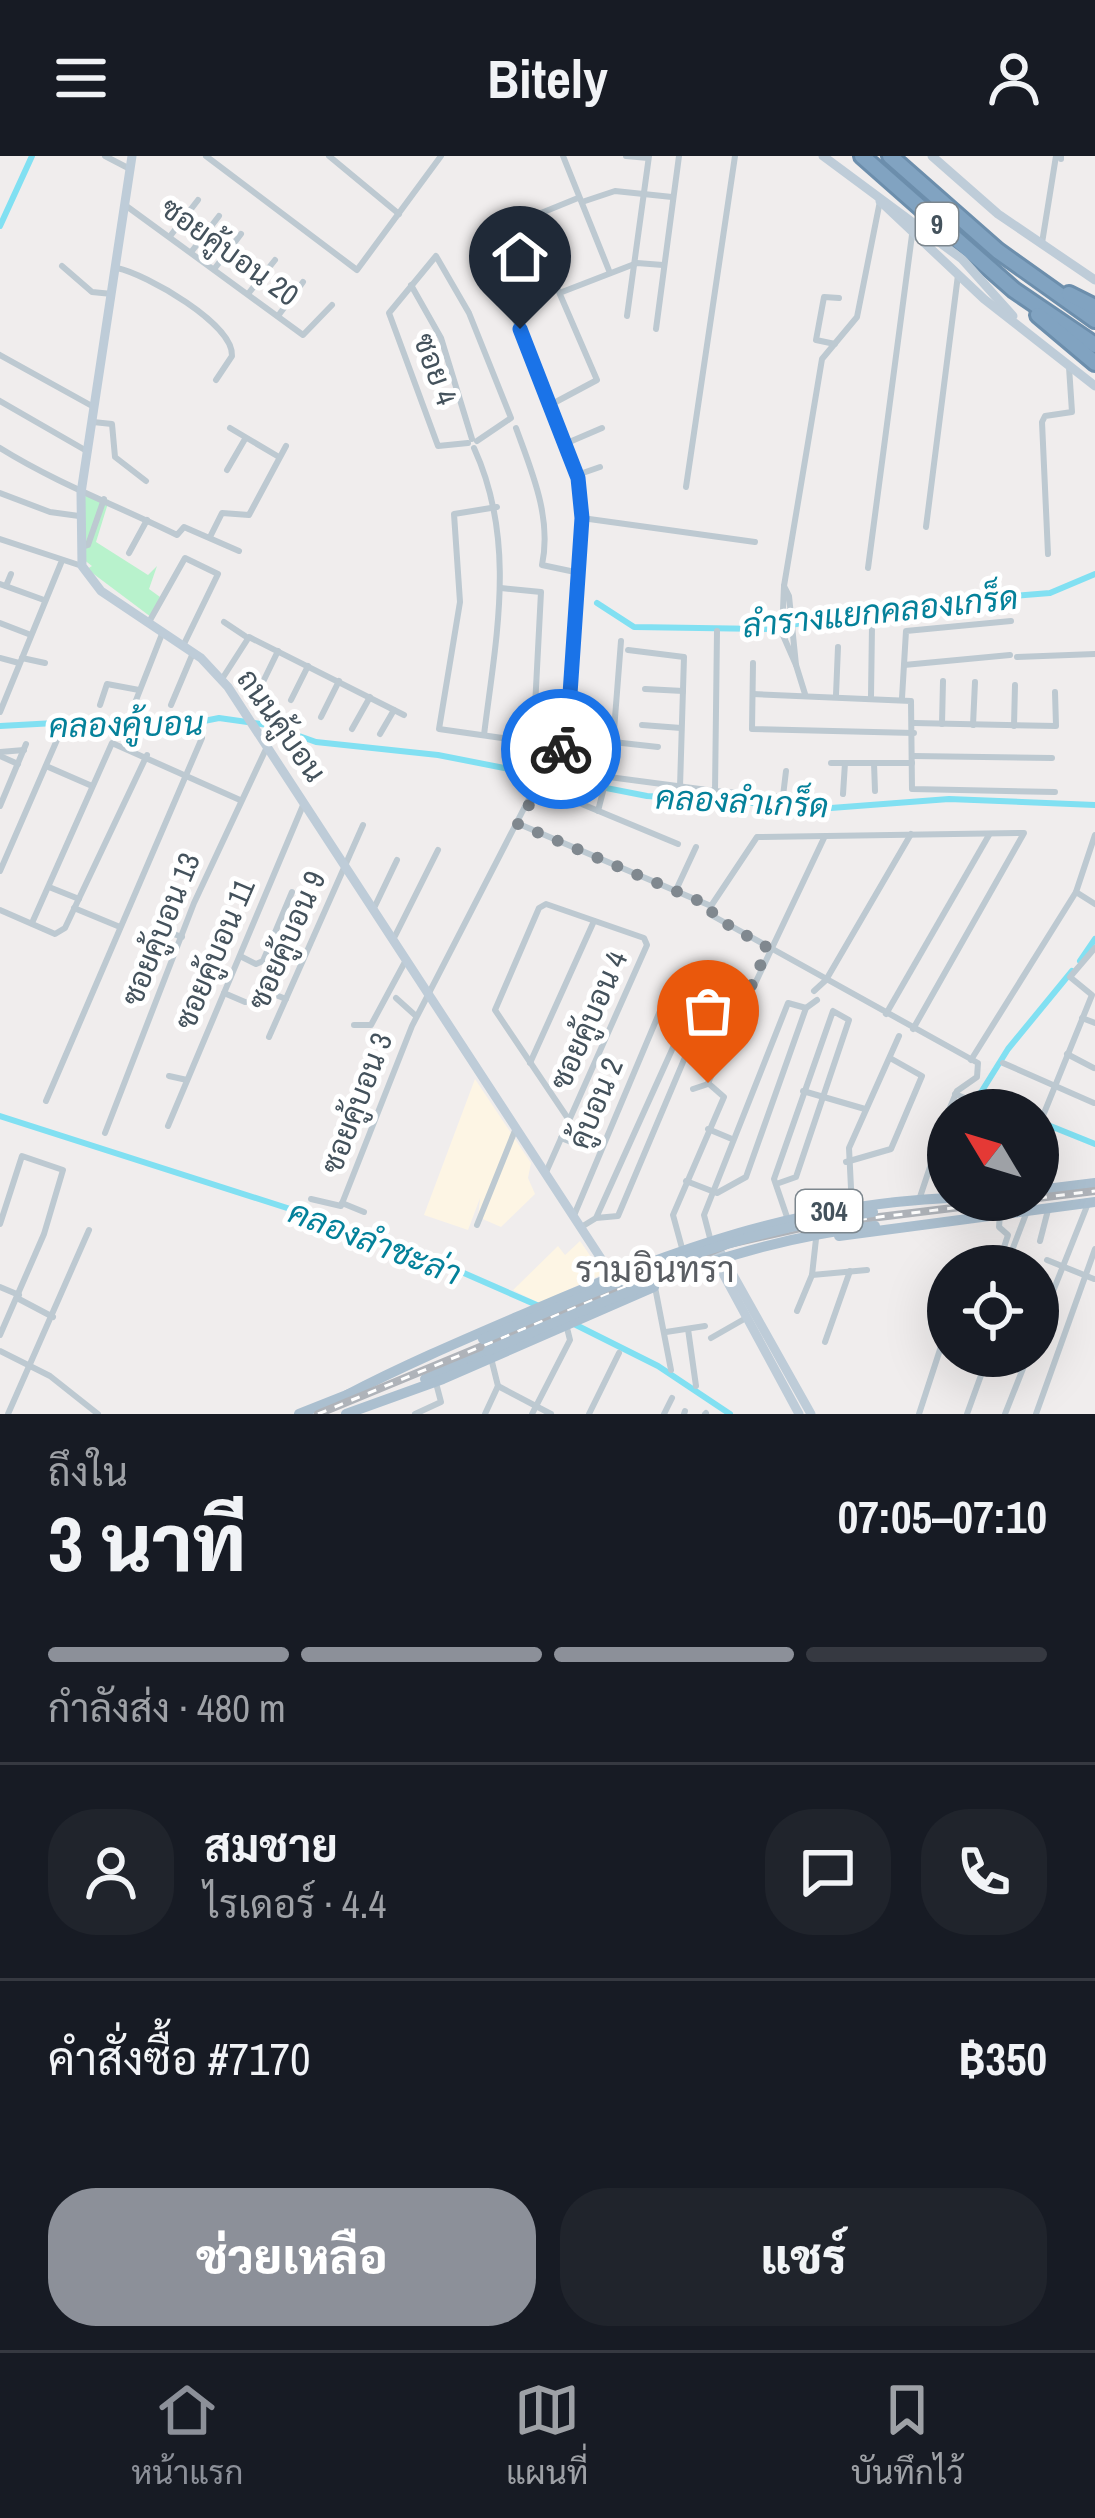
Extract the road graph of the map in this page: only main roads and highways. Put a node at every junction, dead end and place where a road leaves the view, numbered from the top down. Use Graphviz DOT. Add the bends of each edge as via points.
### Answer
graph roads {
  1 [pos="132,156"];
  2 [pos="824,156"];
  3 [pos="862,156"];
  4 [pos="890,156"];
  5 [pos="932,156"];
  6 [pos="880,201"];
  7 [pos="980,275"];
  8 [pos="1095,280"];
  9 [pos="969,286"];
  10 [pos="1047,287"];
  11 [pos="1014,290"];
  12 [pos="1095,307"];
  13 [pos="1095,320"];
  14 [pos="1020,326"];
  15 [pos="1095,345"];
  16 [pos="1095,363"];
  17 [pos="1095,386"];
  18 [pos="1095,1183"];
  19 [pos="1059,1187"];
  20 [pos="927,1200"];
  21 [pos="1092,1202"];
  22 [pos="927,1205"];
  23 [pos="1059,1207"];
  24 [pos="932,1221"];
  25 [pos="950,1221"];
  26 [pos="748,1226"];
  27 [pos="709,1238"];
  28 [pos="680,1249"];
  29 [pos="746,1253"];
  30 [pos="720,1262"];
  31 [pos="699,1270"];
  32 [pos="686,1275"];
  33 [pos="616,1281"];
  34 [pos="672,1281"];
  35 [pos="732,1283"];
  36 [pos="581,1290"];
  37 [pos="625,1300"];
  38 [pos="586,1316"];
  39 [pos="487,1350"];
  40 [pos="347,1395"];
  41 [pos="384,1398"];
  42 [pos="373,1409"];
  43 [pos="299,1414"];
  44 [pos="346,1414"];
  45 [pos="799,1414"];
  46 [pos="811,1414"];
  1 -- 33 [label="main road, ถนนคู้บอน" via="81,493 82,566 101,591 222,679"];
  2 -- 6 [label="main road"];
  3 -- 11 [label="highway, 9"];
  4 -- 10 [label="highway, 9"];
  5 -- 8 [label="main road"];
  6 -- 7 [label="main road"];
  6 -- 9 [label="main road"];
  7 -- 9 [label="main road" via="980,289"];
  7 -- 14 [label="main road"];
  9 -- 14 [label="main road"];
  10 -- 12 [label="highway"];
  10 -- 13 [label="highway, 9"];
  11 -- 15 [label="highway, 9"];
  11 -- 16 [label="highway"];
  14 -- 17 [label="main road"];
  18 -- 19 [label="main road"];
  20 -- 26 [label="main road, 304"];
  21 -- 23 [label="main road, 304"];
  22 -- 39 [label="main road, 304, bridge" via="791,1224 698,1249"];
  24 -- 39 [label="main road, 304, bridge" via="732,1251"];
  25 -- 29 [label="main road, 304"];
  26 -- 27 [label="main road, 304"];
  26 -- 29 [label="main road" via="740,1239"];
  27 -- 28 [label="main road, 304"];
  27 -- 30 [label="main road"];
  28 -- 32 [label="main road" via="691,1259"];
  28 -- 33 [label="main road, 304"];
  29 -- 30 [label="main road, 304"];
  29 -- 35 [label="main road"];
  30 -- 31 [label="main road, 304"];
  30 -- 35 [label="main road"];
  31 -- 32 [label="main road, 304"];
  31 -- 35 [label="main road"];
  32 -- 34 [label="main road, 304"];
  33 -- 34 [label="main road"];
  33 -- 36 [label="main road, 304"];
  33 -- 37 [label="main road, ถนนคู้บอน"];
  34 -- 37 [label="main road, 304"];
  35 -- 45 [label="main road"];
  35 -- 46 [label="main road"];
  36 -- 38 [label="main road" via="591,1299"];
  36 -- 40 [label="main road, 304, bridge"];
  37 -- 38 [label="main road, 304"];
  38 -- 39 [label="main road, 304, bridge"];
  39 -- 40 [label="main road, 304"];
  39 -- 41 [label="main road, 304"];
  39 -- 41 [label="main road, 304" via="435,1382"];
  40 -- 43 [label="main road, 304"];
  41 -- 42 [label="main road, 304"];
  42 -- 44 [label="main road, 304"];
}
